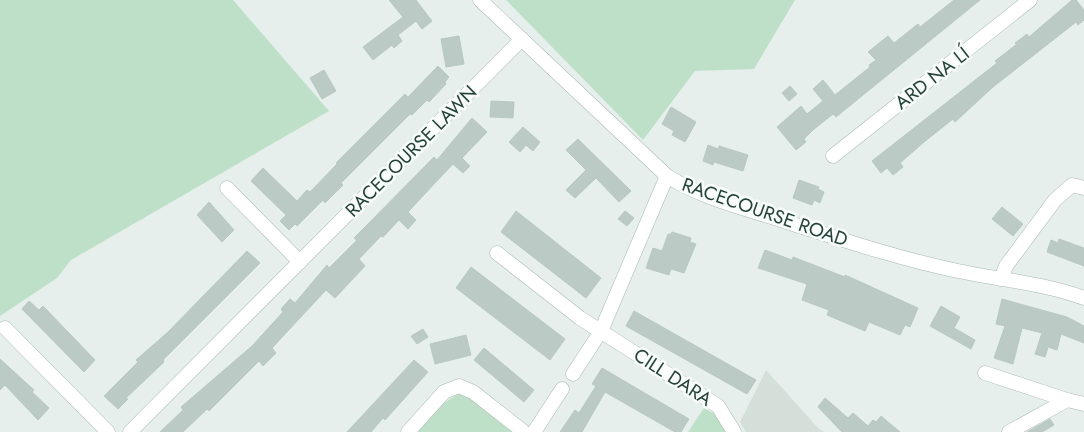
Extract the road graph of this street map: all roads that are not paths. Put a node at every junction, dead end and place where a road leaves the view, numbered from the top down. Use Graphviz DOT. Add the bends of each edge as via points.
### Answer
graph roads {
  1 [pos="480,0"];
  2 [pos="1030,0"];
  3 [pos="522,39"];
  4 [pos="833,156"];
  5 [pos="667,176"];
  6 [pos="227,188"];
  7 [pos="1084,188"];
  8 [pos="497,254"];
  9 [pos="300,262"];
  10 [pos="1001,279"];
  11 [pos="1084,298"];
  12 [pos="6,328"];
  13 [pos="601,331"];
  14 [pos="985,373"];
  15 [pos="573,374"];
  16 [pos="562,389"];
  17 [pos="1067,400"];
  18 [pos="1084,404"];
  19 [pos="108,432"];
  20 [pos="130,432"];
  21 [pos="408,432"];
  22 [pos="524,432"];
  23 [pos="534,432"];
  24 [pos="734,432"];
  25 [pos="1009,432"];
  1 -- 3 [label="street, RACECOURSE ROAD"];
  2 -- 4 [label="street, ARD NA LÍ"];
  3 -- 5 [label="street, RACECOURSE ROAD"];
  3 -- 9 [label="street, RACECOURSE LAWN"];
  5 -- 10 [label="street, RACECOURSE ROAD" via="692,190 897,256"];
  5 -- 13 [label="street"];
  6 -- 9 [label="street"];
  7 -- 10 [label="street" via="1072,186 1055,200 1006,266"];
  8 -- 13 [label="street, CILL DARA"];
  9 -- 20 [label="street, RACECOURSE LAWN"];
  10 -- 11 [label="street, RACECOURSE ROAD"];
  12 -- 19 [label="street"];
  13 -- 15 [label="street"];
  13 -- 24 [label="street, CILL DARA" via="718,406"];
  14 -- 17 [label="street"];
  16 -- 23 [label="street"];
  17 -- 18 [label="street"];
  17 -- 25 [label="street"];
  21 -- 22 [label="street" via="444,392 459,386 473,392"];
}
